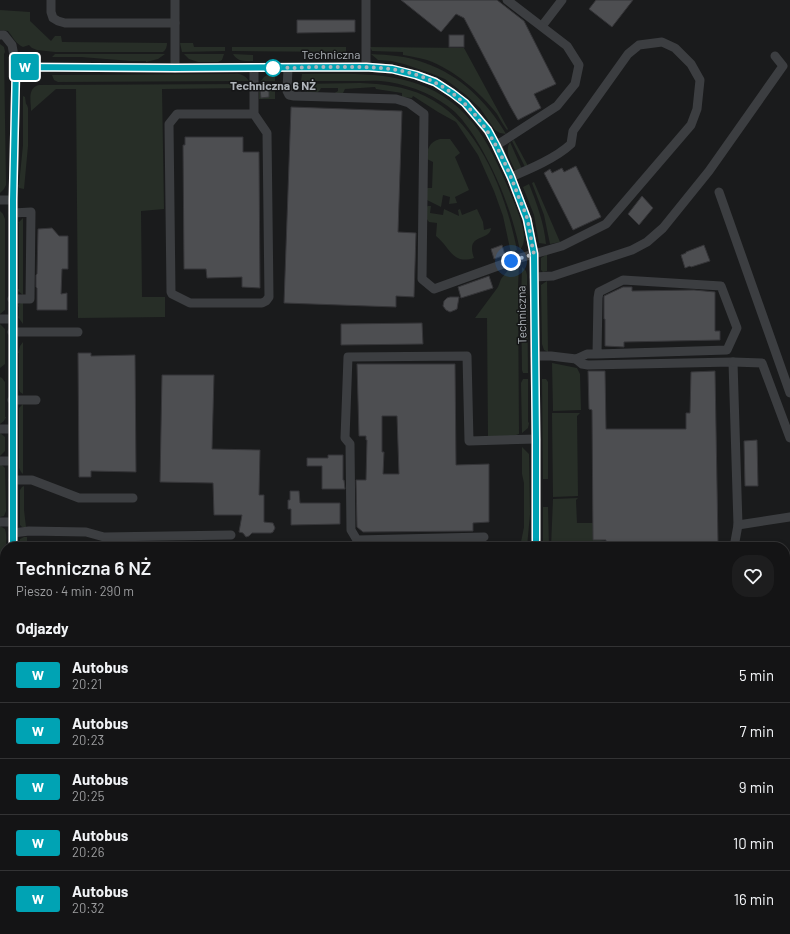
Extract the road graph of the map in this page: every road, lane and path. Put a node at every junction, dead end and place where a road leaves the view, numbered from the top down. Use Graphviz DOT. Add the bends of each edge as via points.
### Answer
graph roads {
  1 [pos="51,0"];
  2 [pos="175,0"];
  3 [pos="366,0"];
  4 [pos="507,0"];
  5 [pos="562,0"];
  6 [pos="175,23"];
  7 [pos="542,26"];
  8 [pos="0,35"];
  9 [pos="775,56"];
  10 [pos="16,67"];
  11 [pos="366,67"];
  12 [pos="175,68"];
  13 [pos="254,68"];
  14 [pos="288,68"];
  15 [pos="254,114"];
  16 [pos="496,145"];
  17 [pos="511,177"];
  18 [pos="719,192"];
  19 [pos="0,200"];
  20 [pos="13,200"];
  21 [pos="13,213"];
  22 [pos="534,254"];
  23 [pos="534,278"];
  24 [pos="12,299"];
  25 [pos="0,319"];
  26 [pos="12,319"];
  27 [pos="12,332"];
  28 [pos="78,332"];
  29 [pos="597,354"];
  30 [pos="535,356"];
  31 [pos="576,359"];
  32 [pos="733,362"];
  33 [pos="790,393"];
  34 [pos="12,400"];
  35 [pos="36,400"];
  36 [pos="0,429"];
  37 [pos="13,429"];
  38 [pos="790,438"];
  39 [pos="536,439"];
  40 [pos="0,461"];
  41 [pos="13,461"];
  42 [pos="13,480"];
  43 [pos="133,498"];
  44 [pos="790,518"];
  45 [pos="0,522"];
  46 [pos="13,522"];
  47 [pos="738,525"];
  48 [pos="13,533"];
  49 [pos="231,535"];
  50 [pos="484,536"];
  51 [pos="13,542"];
  52 [pos="536,542"];
  53 [pos="735,542"];
  1 -- 6 [label="street" via="53,18 65,23"];
  2 -- 6 [label="street"];
  3 -- 11 [label="street"];
  4 -- 7 [label="street"];
  5 -- 7 [label="street"];
  6 -- 12 [label="street"];
  7 -- 16 [label="street" via="567,46 579,65 575,84 557,106"];
  8 -- 10 [label="street" via="4,35 12,45"];
  9 -- 23 [label="street" via="783,66 709,172 663,228 647,242 632,250 553,276"];
  10 -- 12 [label="street, Techniczna"];
  10 -- 20 [label="street"];
  11 -- 14 [label="street, Techniczna"];
  11 -- 16 [label="street, Techniczna" via="392,69 435,82 465,103 488,130"];
  12 -- 13 [label="street, Techniczna"];
  13 -- 14 [label="street, Techniczna"];
  13 -- 15 [label="street"];
  14 -- 22 [label="street" via="289,95 396,98 409,103 424,114 422,279 434,289"];
  15 -- 15 [label="street" via="177,114 169,124 171,292 190,303 262,303 269,297 267,133"];
  16 -- 17 [label="street, Techniczna"];
  17 -- 22 [label="street, Techniczna" via="527,219"];
  17 -- 22 [label="street" via="571,144 573,132 628,54 639,45 662,42 675,48 700,80 697,109 691,124 606,224 562,246"];
  18 -- 33 [label="street"];
  19 -- 20 [label="street"];
  20 -- 21 [label="street"];
  21 -- 24 [label="street"];
  21 -- 24 [label="street" via="31,212 30,299"];
  22 -- 23 [label="street, Techniczna"];
  23 -- 30 [label="street, Techniczna"];
  24 -- 26 [label="street"];
  25 -- 26 [label="street"];
  26 -- 27 [label="street"];
  27 -- 28 [label="street"];
  27 -- 34 [label="street"];
  29 -- 29 [label="street" via="727,350 737,328 721,286 623,280 599,292"];
  29 -- 31 [label="street" via="587,354"];
  30 -- 31 [label="street"];
  30 -- 39 [label="street, Techniczna"];
  31 -- 32 [label="street" via="588,365"];
  32 -- 38 [label="street" via="762,363"];
  32 -- 47 [label="street"];
  34 -- 35 [label="street"];
  34 -- 37 [label="street"];
  36 -- 37 [label="street"];
  37 -- 41 [label="street"];
  39 -- 50 [label="street" via="469,441 467,356 348,357 345,438 350,444 351,530 357,540"];
  39 -- 52 [label="street, Techniczna"];
  40 -- 41 [label="street"];
  41 -- 42 [label="street"];
  42 -- 43 [label="street" via="32,480 79,498"];
  42 -- 46 [label="street"];
  44 -- 47 [label="street"];
  45 -- 46 [label="street"];
  46 -- 48 [label="street"];
  47 -- 53 [label="street"];
  48 -- 49 [label="street" via="86,532 104,537"];
  48 -- 51 [label="street"];
}
